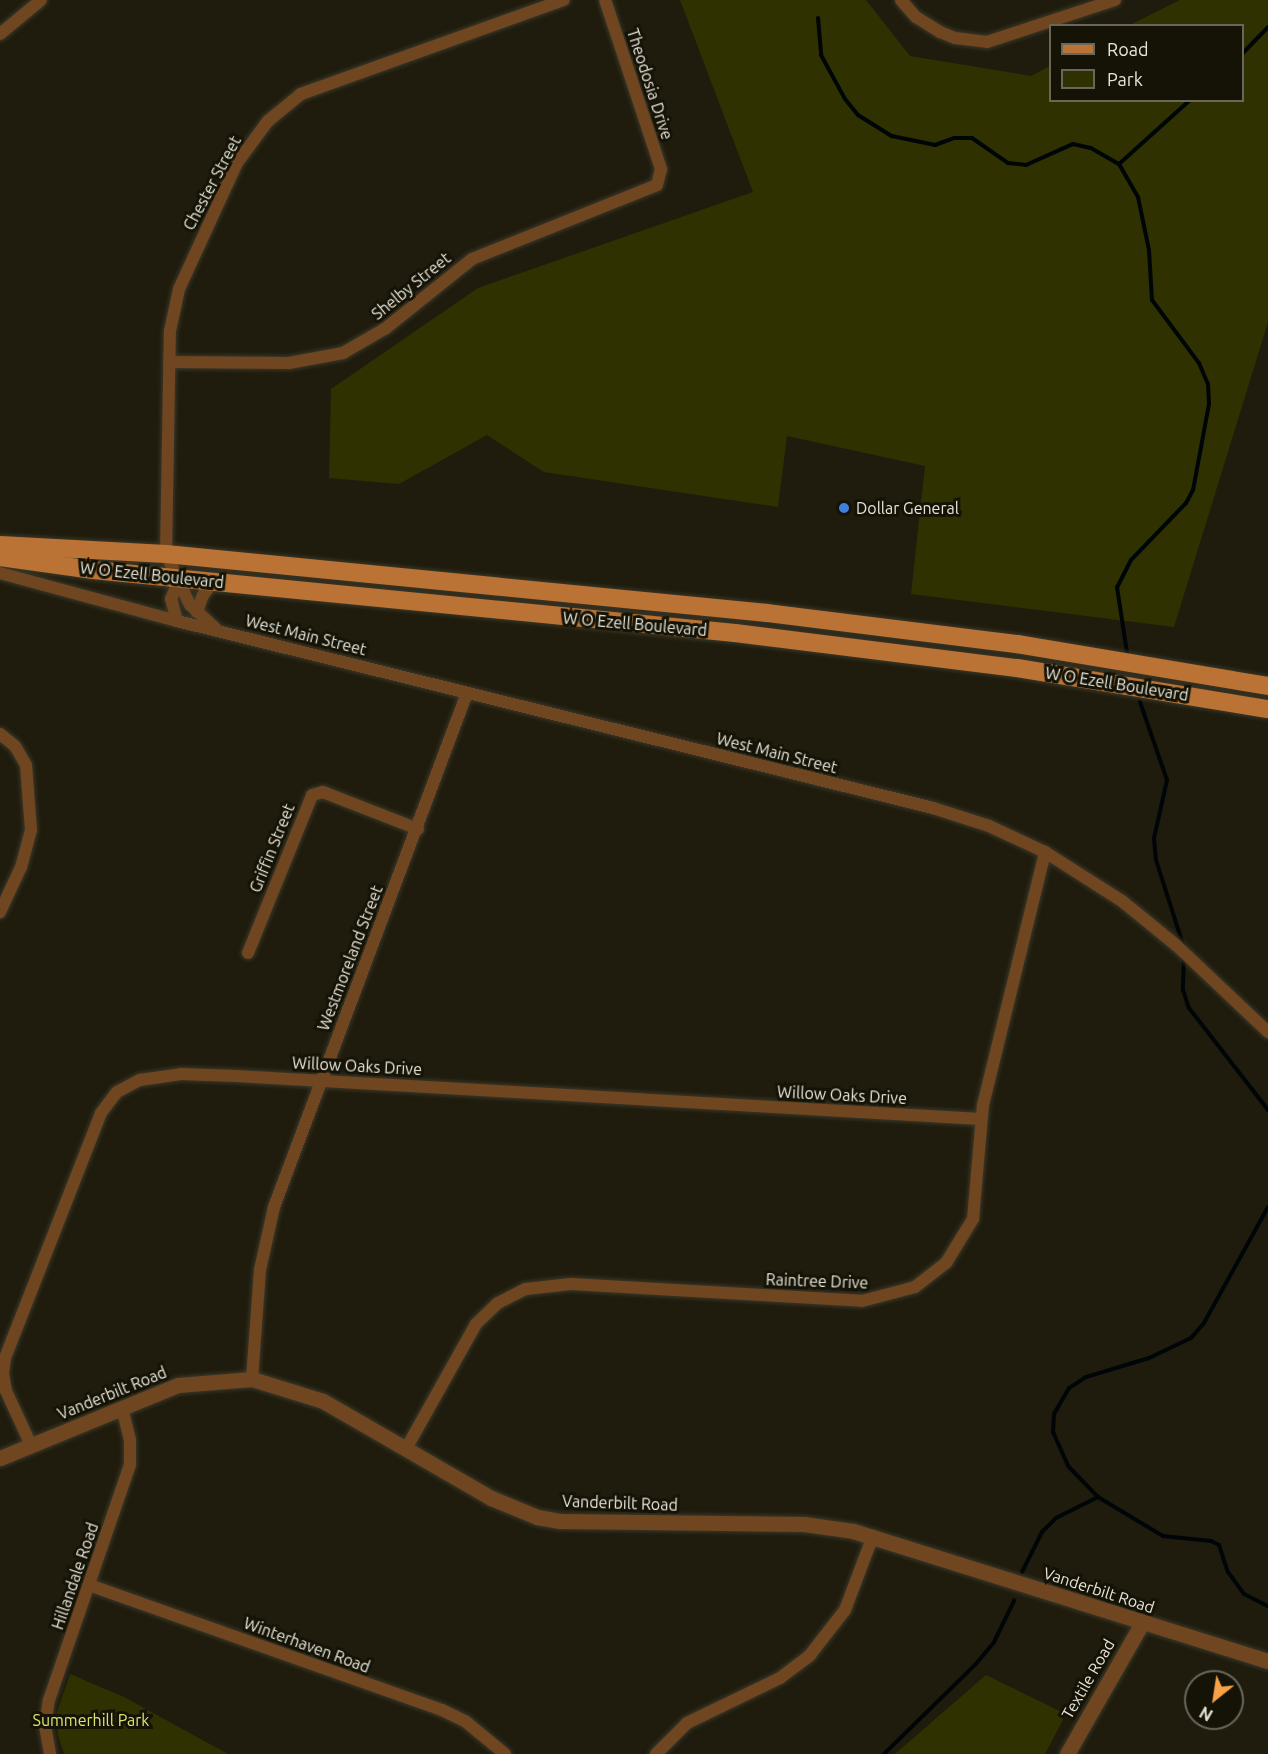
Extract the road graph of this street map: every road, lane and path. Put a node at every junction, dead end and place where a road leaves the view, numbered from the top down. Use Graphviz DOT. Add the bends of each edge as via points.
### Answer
graph roads {
  1 [pos="41,0"];
  2 [pos="564,0"];
  3 [pos="605,0"];
  4 [pos="901,0"];
  5 [pos="1115,0"];
  6 [pos="0,34"];
  7 [pos="660,179"];
  8 [pos="169,362"];
  9 [pos="0,545"];
  10 [pos="166,554"];
  11 [pos="0,557"];
  12 [pos="329,570"];
  13 [pos="0,573"];
  14 [pos="180,578"];
  15 [pos="213,582"];
  16 [pos="481,585"];
  17 [pos="326,594"];
  18 [pos="711,608"];
  19 [pos="477,609"];
  20 [pos="197,612"];
  21 [pos="177,621"];
  22 [pos="869,626"];
  23 [pos="218,631"];
  24 [pos="709,631"];
  25 [pos="866,650"];
  26 [pos="1268,686"];
  27 [pos="468,693"];
  28 [pos="1268,710"];
  29 [pos="0,734"];
  30 [pos="418,829"];
  31 [pos="1046,852"];
  32 [pos="0,912"];
  33 [pos="248,953"];
  34 [pos="1268,1032"];
  35 [pos="321,1081"];
  36 [pos="981,1119"];
  37 [pos="252,1379"];
  38 [pos="122,1408"];
  39 [pos="31,1445"];
  40 [pos="407,1447"];
  41 [pos="0,1458"];
  42 [pos="873,1536"];
  43 [pos="89,1585"];
  44 [pos="1142,1623"];
  45 [pos="1268,1661"];
  46 [pos="50,1754"];
  47 [pos="505,1754"];
  48 [pos="656,1754"];
  49 [pos="1067,1754"];
  1 -- 6 [label="street"];
  2 -- 8 [label="street, Chester Street" via="320,85 283,106 237,163 194,252 175,303"];
  3 -- 7 [label="street, Theodosia Drive" via="661,169"];
  4 -- 5 [label="street" via="916,17 940,32 987,42"];
  7 -- 8 [label="street, Shelby Street" via="652,189 472,259 386,328 343,352 296,362"];
  8 -- 10 [label="street, Chester Street"];
  9 -- 10 [label="main road, W O Ezell Boulevard"];
  10 -- 12 [label="main road, W O Ezell Boulevard"];
  10 -- 14 [label="street"];
  11 -- 14 [label="main road, W O Ezell Boulevard"];
  12 -- 16 [label="main road, W O Ezell Boulevard"];
  12 -- 17 [label="main road"];
  13 -- 21 [label="street, West Main Street"];
  14 -- 15 [label="main road, W O Ezell Boulevard"];
  14 -- 20 [label="street, West Main Street" via="186,599"];
  14 -- 21 [label="street" via="171,599"];
  15 -- 17 [label="main road, W O Ezell Boulevard"];
  15 -- 20 [label="street"];
  16 -- 18 [label="main road, W O Ezell Boulevard"];
  16 -- 19 [label="main road"];
  17 -- 19 [label="main road, W O Ezell Boulevard"];
  18 -- 22 [label="main road, W O Ezell Boulevard"];
  18 -- 24 [label="main road"];
  19 -- 24 [label="main road, W O Ezell Boulevard"];
  20 -- 23 [label="street, West Main Street"];
  21 -- 23 [label="street, West Main Street"];
  22 -- 25 [label="main road"];
  22 -- 26 [label="main road, W O Ezell Boulevard" via="1028,646"];
  23 -- 27 [label="street, West Main Street"];
  24 -- 25 [label="main road, W O Ezell Boulevard"];
  25 -- 28 [label="main road, W O Ezell Boulevard" via="1017,668"];
  27 -- 30 [label="street, Westmoreland Street"];
  27 -- 31 [label="street, West Main Street" via="933,808 989,826"];
  29 -- 32 [label="street" via="15,746 26,765 31,830 21,867"];
  30 -- 33 [label="street, Griffin Street" via="323,792 312,795"];
  30 -- 35 [label="street, Westmoreland Street"];
  31 -- 34 [label="street, West Main Street" via="1097,883 1176,945"];
  31 -- 36 [label="street, Raintree Drive"];
  35 -- 36 [label="street, Willow Oaks Drive"];
  35 -- 37 [label="street, Westmoreland Street" via="268,1228 260,1270"];
  35 -- 39 [label="street, Willow Oaks Drive" via="167,1075 128,1085 108,1102 88,1140 3,1366 6,1391"];
  36 -- 40 [label="street, Raintree Drive" via="975,1207 969,1230 946,1263 915,1287 862,1301 570,1284 526,1289 498,1303 476,1324"];
  37 -- 38 [label="street, Vanderbilt Road" via="178,1385"];
  37 -- 40 [label="street, Vanderbilt Road" via="323,1401"];
  38 -- 39 [label="street, Vanderbilt Road"];
  38 -- 43 [label="street, Hillandale Road" via="130,1440 130,1466"];
  39 -- 41 [label="street, Vanderbilt Road"];
  40 -- 42 [label="street, Vanderbilt Road" via="491,1498 537,1517 560,1521 804,1524"];
  42 -- 44 [label="street, Vanderbilt Road"];
  42 -- 48 [label="street" via="845,1610 810,1654 780,1678 687,1723"];
  43 -- 46 [label="street, Hillandale Road" via="49,1700 45,1727"];
  43 -- 47 [label="street, Winterhaven Road" via="442,1710 465,1721"];
  44 -- 45 [label="street, Vanderbilt Road"];
  44 -- 49 [label="street, Textile Road"];
}
